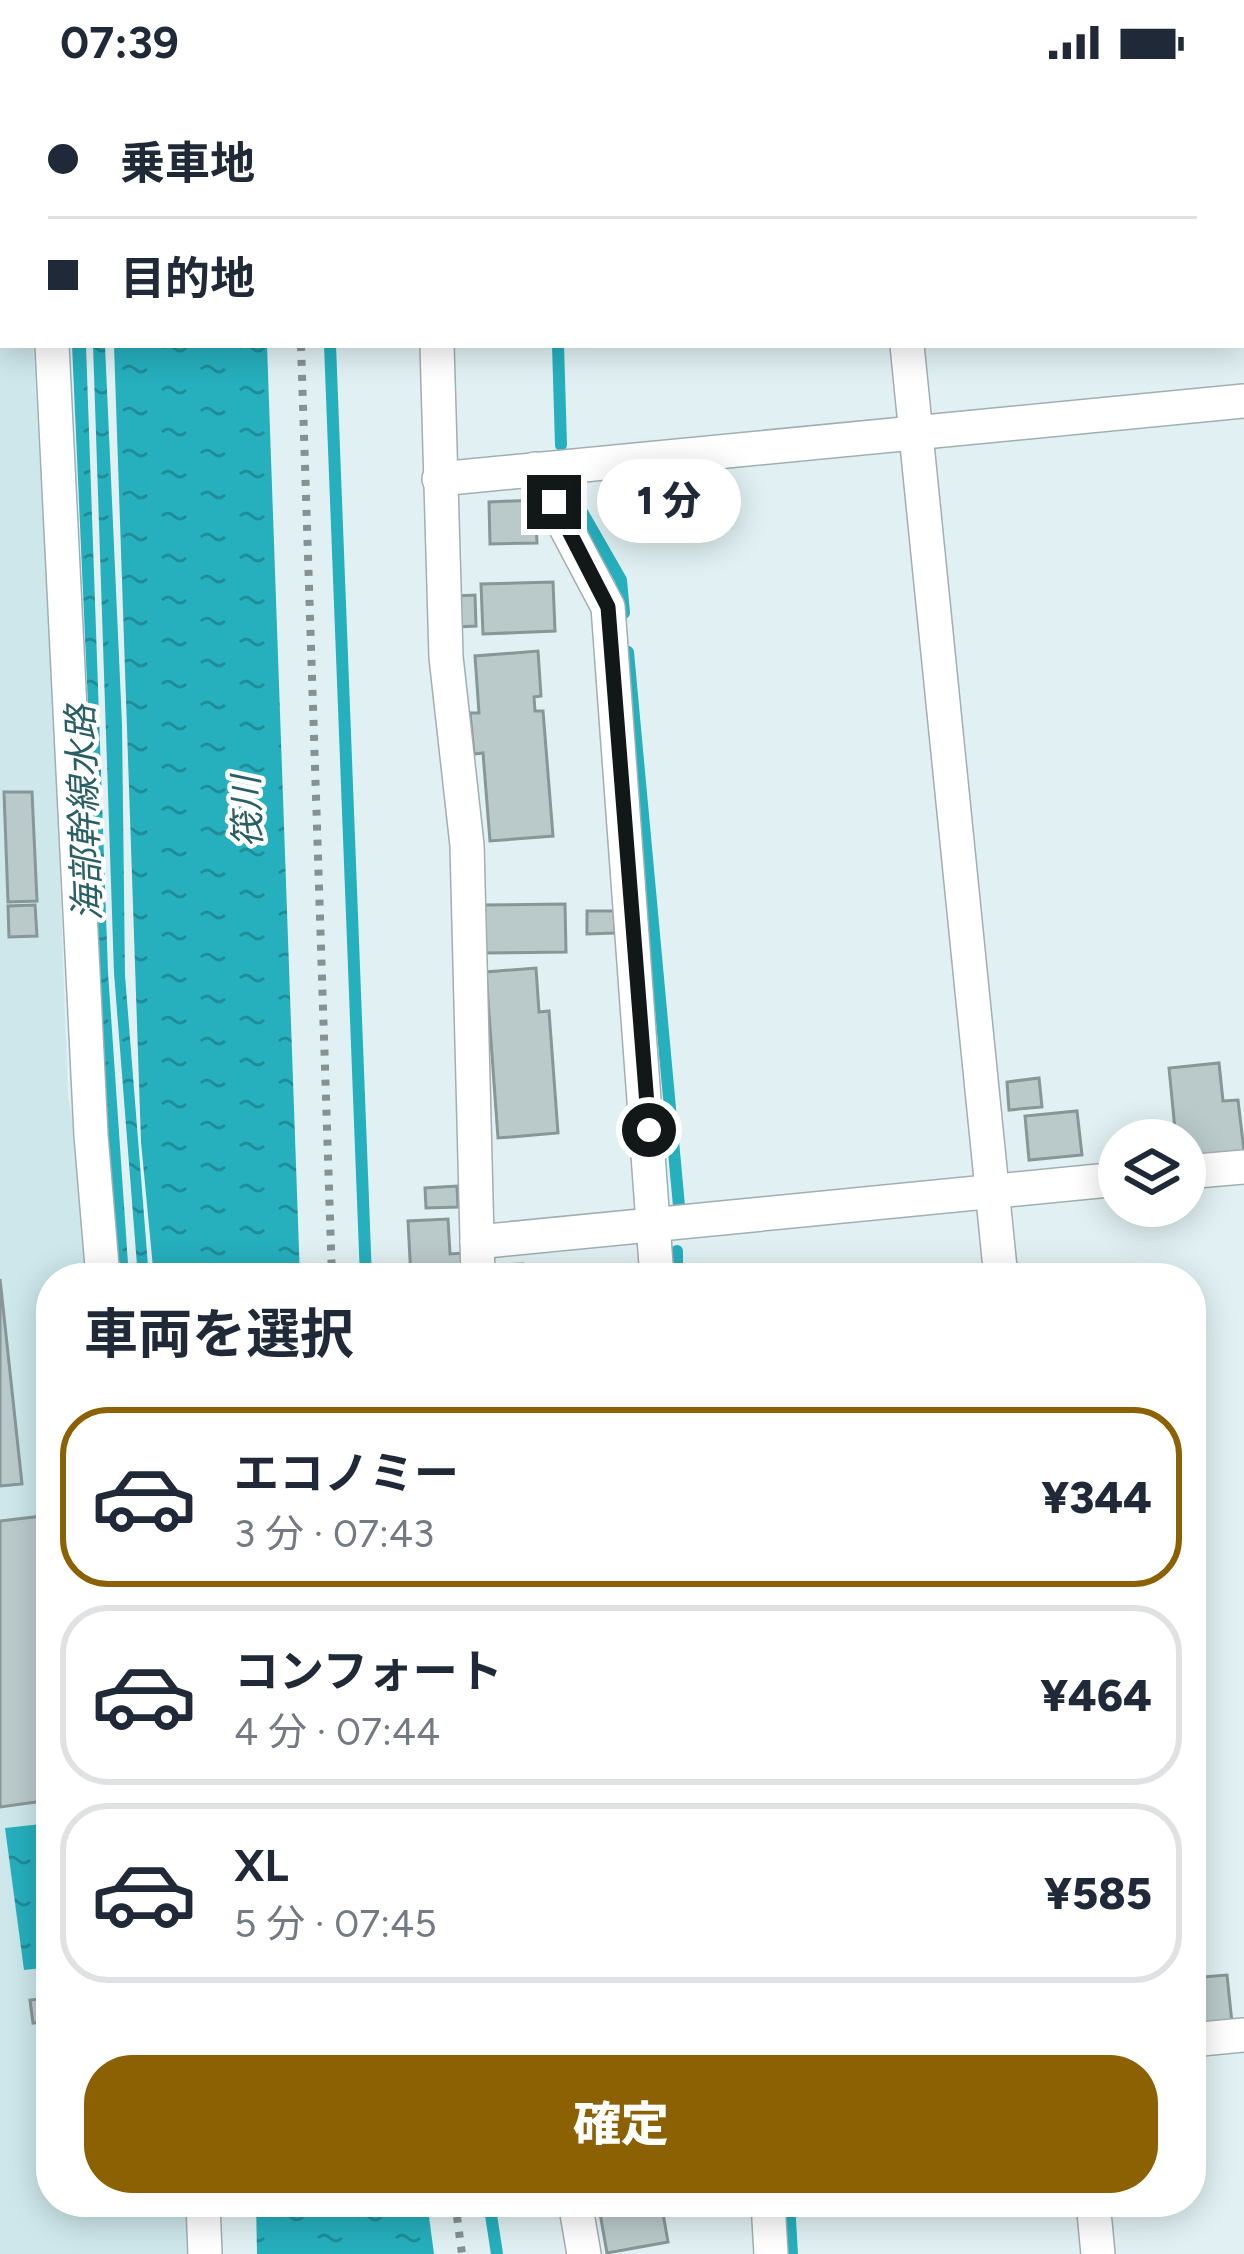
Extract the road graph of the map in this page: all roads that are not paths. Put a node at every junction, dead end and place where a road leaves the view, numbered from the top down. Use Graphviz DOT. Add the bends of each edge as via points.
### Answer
graph roads {
  1 [pos="52,348"];
  2 [pos="437,348"];
  3 [pos="908,348"];
  4 [pos="1244,401"];
  5 [pos="916,433"];
  6 [pos="535,469"];
  7 [pos="439,479"];
  8 [pos="1244,1167"];
  9 [pos="1206,1170"];
  10 [pos="1098,1181"];
  11 [pos="992,1191"];
  12 [pos="657,1225"];
  13 [pos="477,1242"];
  14 [pos="102,1263"];
  15 [pos="478,1263"];
  16 [pos="657,1263"];
  17 [pos="999,1263"];
  18 [pos="1244,2035"];
  19 [pos="1206,2039"];
  20 [pos="204,2217"];
  21 [pos="578,2217"];
  22 [pos="769,2217"];
  23 [pos="1094,2217"];
  24 [pos="205,2254"];
  25 [pos="584,2254"];
  26 [pos="771,2254"];
  27 [pos="1098,2254"];
  1 -- 14 [label="street"];
  2 -- 7 [label="street"];
  3 -- 5 [label="street"];
  4 -- 5 [label="street"];
  5 -- 6 [label="street"];
  5 -- 11 [label="street"];
  6 -- 7 [label="street"];
  6 -- 12 [label="street" via="608,607"];
  7 -- 13 [label="street" via="446,657 467,844"];
  8 -- 9 [label="street"];
  10 -- 11 [label="street"];
  11 -- 12 [label="street"];
  11 -- 17 [label="street"];
  12 -- 13 [label="street"];
  12 -- 16 [label="street"];
  13 -- 15 [label="street"];
  18 -- 19 [label="street"];
  20 -- 24 [label="street"];
  21 -- 25 [label="street"];
  22 -- 26 [label="street"];
  23 -- 27 [label="street"];
}
